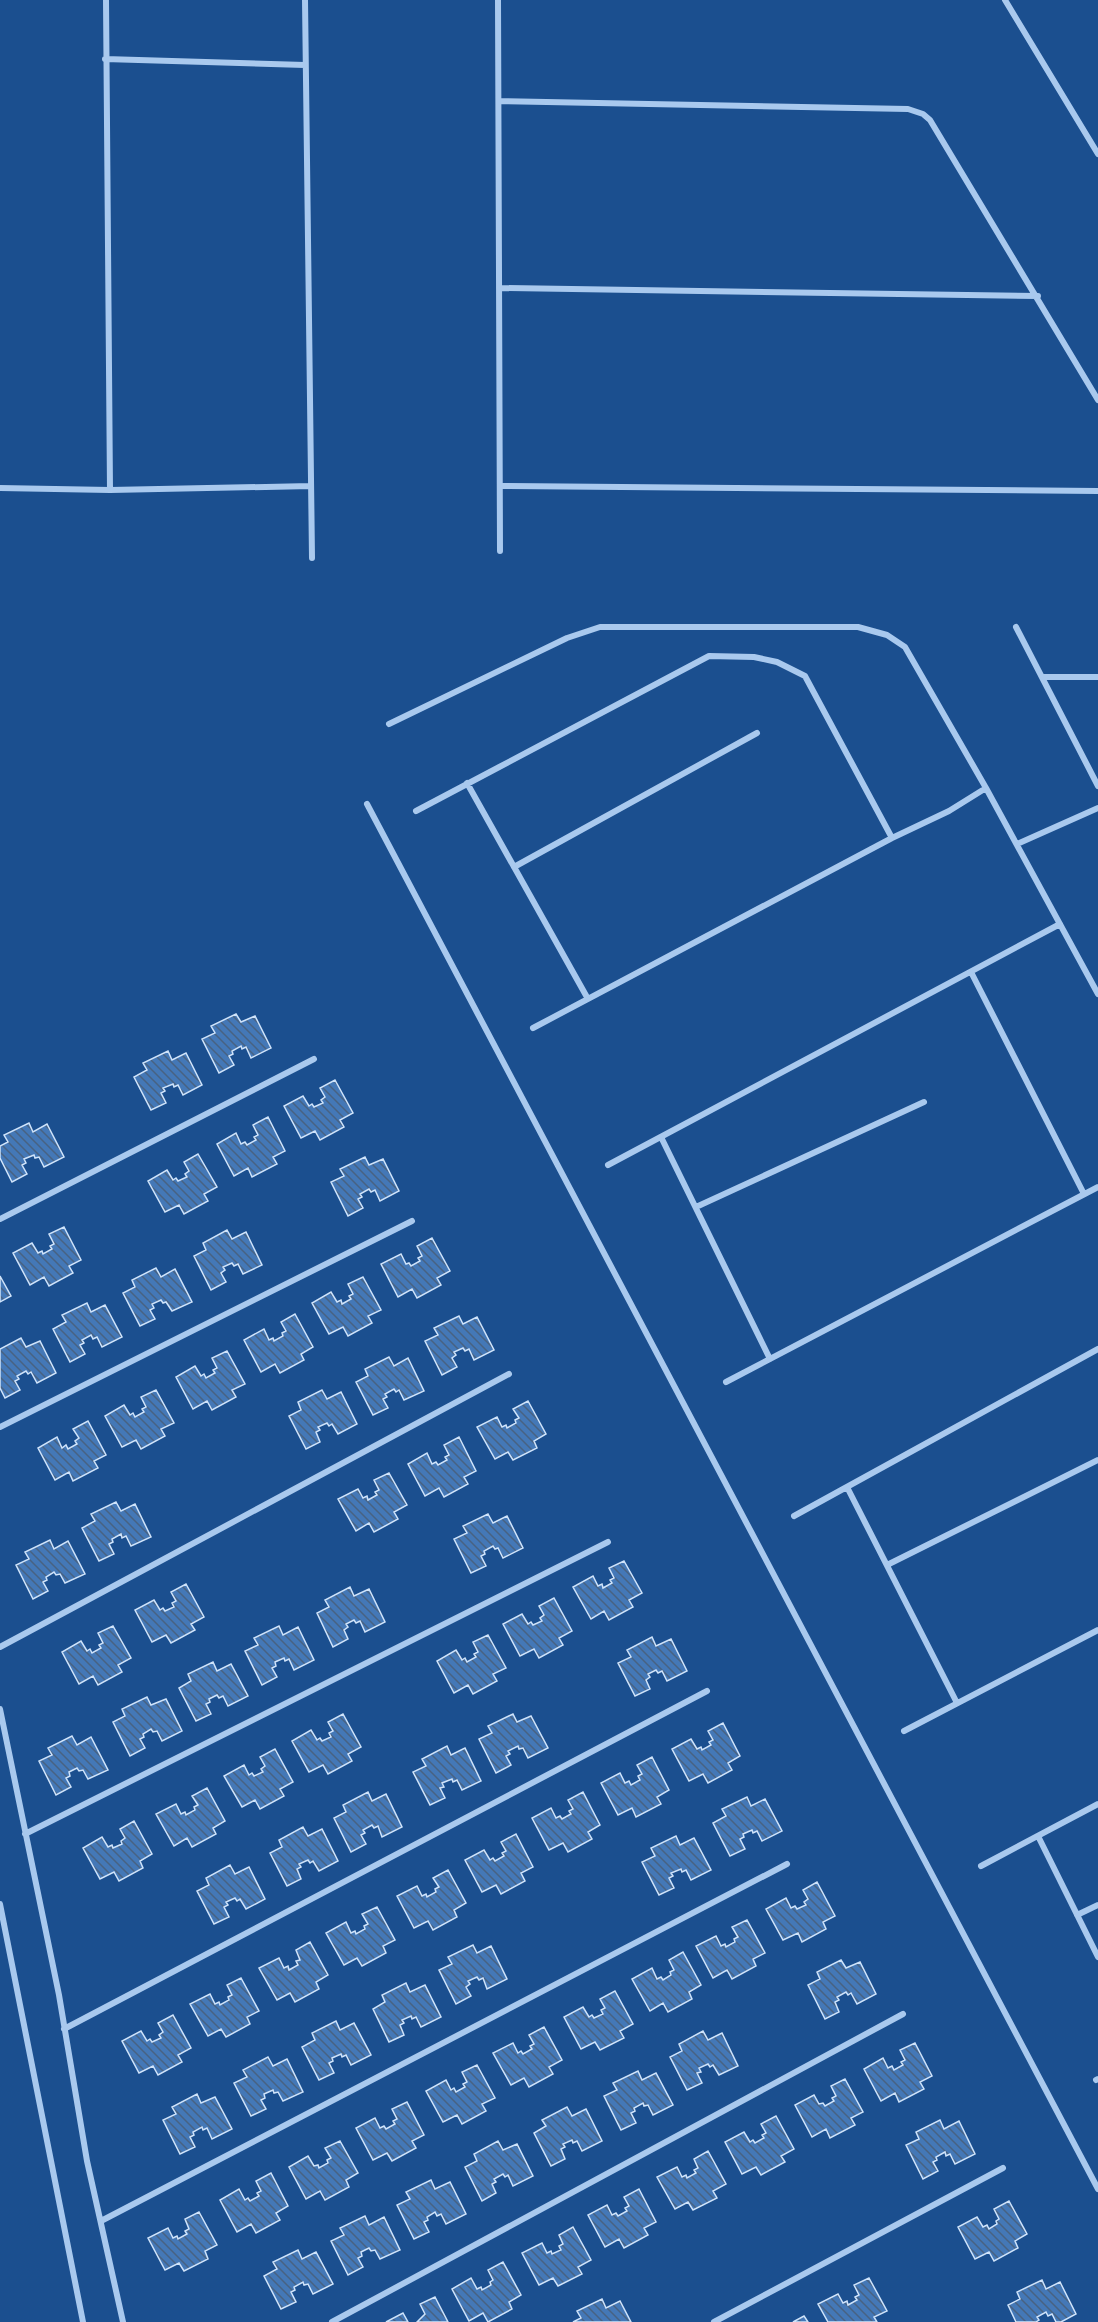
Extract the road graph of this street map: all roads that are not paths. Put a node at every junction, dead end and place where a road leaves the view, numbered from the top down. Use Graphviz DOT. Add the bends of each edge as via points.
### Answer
graph roads {
  1 [pos="106,0"];
  2 [pos="304,0"];
  3 [pos="498,0"];
  4 [pos="1005,0"];
  5 [pos="105,59"];
  6 [pos="305,65"];
  7 [pos="499,101"];
  8 [pos="1098,154"];
  9 [pos="500,288"];
  10 [pos="1038,296"];
  11 [pos="1098,400"];
  12 [pos="311,486"];
  13 [pos="500,486"];
  14 [pos="0,488"];
  15 [pos="110,490"];
  16 [pos="1098,491"];
  17 [pos="500,551"];
  18 [pos="312,558"];
  19 [pos="1016,627"];
  20 [pos="1042,677"];
  21 [pos="1098,677"];
  22 [pos="389,724"];
  23 [pos="757,733"];
  24 [pos="467,783"];
  25 [pos="1098,786"];
  26 [pos="986,788"];
  27 [pos="367,804"];
  28 [pos="1098,808"];
  29 [pos="416,811"];
  30 [pos="892,838"];
  31 [pos="1017,844"];
  32 [pos="514,867"];
  33 [pos="1060,924"];
  34 [pos="971,972"];
  35 [pos="1098,994"];
  36 [pos="588,999"];
  37 [pos="533,1028"];
  38 [pos="314,1059"];
  39 [pos="924,1102"];
  40 [pos="661,1137"];
  41 [pos="608,1165"];
  42 [pos="1098,1187"];
  43 [pos="1084,1194"];
  44 [pos="696,1207"];
  45 [pos="0,1219"];
  46 [pos="412,1221"];
  47 [pos="1098,1349"];
  48 [pos="770,1359"];
  49 [pos="510,1374"];
  50 [pos="726,1382"];
  51 [pos="0,1427"];
  52 [pos="1098,1460"];
  53 [pos="847,1487"];
  54 [pos="794,1516"];
  55 [pos="608,1542"];
  56 [pos="886,1565"];
  57 [pos="1098,1630"];
  58 [pos="0,1647"];
  59 [pos="707,1691"];
  60 [pos="957,1703"];
  61 [pos="0,1709"];
  62 [pos="904,1731"];
  63 [pos="1098,1804"];
  64 [pos="26,1834"];
  65 [pos="1038,1836"];
  66 [pos="787,1864"];
  67 [pos="981,1866"];
  68 [pos="0,1904"];
  69 [pos="1098,1905"];
  70 [pos="1077,1915"];
  71 [pos="1098,1958"];
  72 [pos="903,2014"];
  73 [pos="64,2029"];
  74 [pos="1003,2168"];
  75 [pos="1098,2189"];
  76 [pos="101,2221"];
  77 [pos="83,2322"];
  78 [pos="123,2322"];
  79 [pos="332,2322"];
  80 [pos="714,2322"];
  1 -- 5 [label="street"];
  2 -- 6 [label="street"];
  3 -- 7 [label="street"];
  4 -- 8 [label="street"];
  5 -- 6 [label="street"];
  5 -- 15 [label="street"];
  6 -- 12 [label="street"];
  7 -- 9 [label="street"];
  7 -- 10 [label="street" via="917,111 930,120"];
  9 -- 10 [label="street"];
  9 -- 13 [label="street"];
  10 -- 11 [label="street"];
  12 -- 15 [label="street"];
  12 -- 18 [label="street"];
  13 -- 16 [label="street"];
  13 -- 17 [label="street"];
  14 -- 15 [label="street"];
  19 -- 20 [label="street"];
  20 -- 21 [label="street"];
  20 -- 25 [label="street"];
  22 -- 26 [label="street" via="567,638 600,627 858,627 887,635 905,647"];
  23 -- 32 [label="street"];
  24 -- 29 [label="street"];
  24 -- 30 [label="street" via="709,656 754,657 777,662 805,676"];
  24 -- 32 [label="street"];
  26 -- 30 [label="street" via="950,811"];
  26 -- 31 [label="street"];
  27 -- 75 [label="street"];
  28 -- 31 [label="street"];
  30 -- 36 [label="street"];
  31 -- 33 [label="street"];
  32 -- 36 [label="street"];
  33 -- 34 [label="street"];
  33 -- 35 [label="street"];
  34 -- 40 [label="street"];
  34 -- 43 [label="street"];
  36 -- 37 [label="street"];
  38 -- 45 [label="street"];
  39 -- 44 [label="street"];
  40 -- 41 [label="street"];
  40 -- 44 [label="street"];
  42 -- 43 [label="street"];
  43 -- 48 [label="street"];
  44 -- 48 [label="street"];
  46 -- 51 [label="street"];
  47 -- 53 [label="street"];
  48 -- 50 [label="street"];
  49 -- 58 [label="street"];
  52 -- 56 [label="street"];
  53 -- 54 [label="street"];
  53 -- 56 [label="street"];
  55 -- 64 [label="street"];
  56 -- 60 [label="street"];
  57 -- 60 [label="street"];
  59 -- 73 [label="street"];
  60 -- 62 [label="street"];
  61 -- 64 [label="street"];
  63 -- 65 [label="street"];
  64 -- 73 [label="street"];
  65 -- 67 [label="street"];
  65 -- 70 [label="street"];
  66 -- 76 [label="street"];
  68 -- 77 [label="street"];
  69 -- 70 [label="street"];
  70 -- 71 [label="street"];
  72 -- 79 [label="street"];
  73 -- 76 [label="street"];
  74 -- 80 [label="street"];
  76 -- 78 [label="street"];
}
